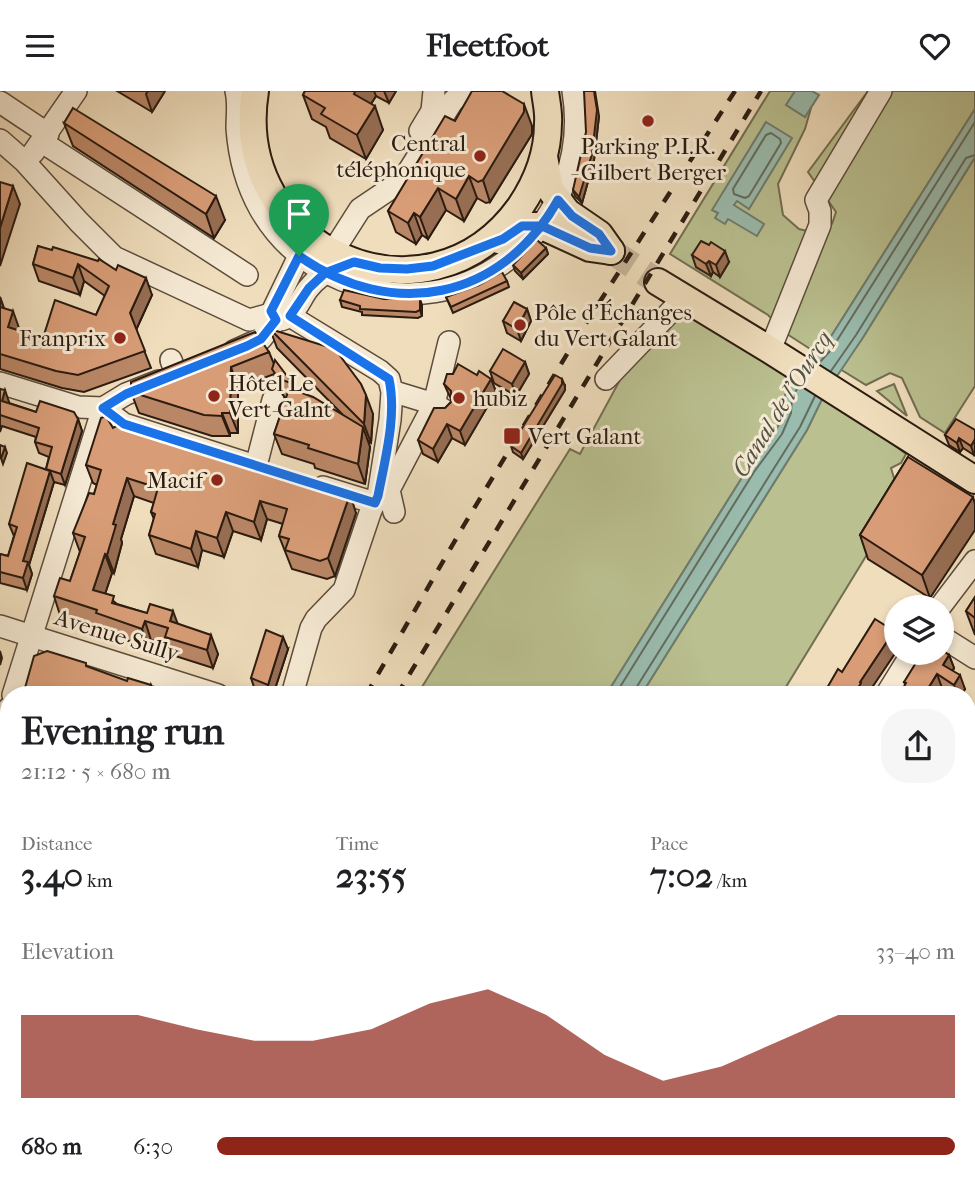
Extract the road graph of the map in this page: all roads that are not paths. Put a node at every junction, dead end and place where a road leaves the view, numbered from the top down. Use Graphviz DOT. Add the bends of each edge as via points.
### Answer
graph roads {
  1 [pos="76,91"];
  2 [pos="433,91"];
  3 [pos="471,91"];
  4 [pos="545,91"];
  5 [pos="573,91"];
  6 [pos="881,91"];
  7 [pos="242,92"];
  8 [pos="0,102"];
  9 [pos="45,138"];
  10 [pos="1,144"];
  11 [pos="544,157"];
  12 [pos="24,161"];
  13 [pos="558,200"];
  14 [pos="542,226"];
  15 [pos="482,246"];
  16 [pos="326,258"];
  17 [pos="247,275"];
  18 [pos="658,282"];
  19 [pos="682,296"];
  20 [pos="279,317"];
  21 [pos="449,342"];
  22 [pos="770,349"];
  23 [pos="220,356"];
  24 [pos="198,365"];
  25 [pos="606,379"];
  26 [pos="0,383"];
  27 [pos="398,393"];
  28 [pos="273,400"];
  29 [pos="439,407"];
  30 [pos="103,408"];
  31 [pos="256,466"];
  32 [pos="280,474"];
  33 [pos="975,480"];
  34 [pos="304,481"];
  35 [pos="382,494"];
  36 [pos="394,512"];
  37 [pos="973,567"];
  38 [pos="950,595"];
  39 [pos="0,626"];
  40 [pos="32,636"];
  41 [pos="954,645"];
  42 [pos="975,658"];
  43 [pos="905,665"];
  44 [pos="16,686"];
  45 [pos="190,686"];
  46 [pos="295,686"];
  47 [pos="892,686"];
  1 -- 9 [label="street"];
  2 -- 16 [label="street" via="432,111 395,171 343,211"];
  3 -- 16 [label="street" via="452,102 403,180 353,216"];
  4 -- 11 [label="main road" via="549,122"];
  5 -- 13 [label="street" via="576,133 571,167"];
  6 -- 22 [label="street" via="816,201 820,225"];
  7 -- 16 [label="main road" via="267,187 279,207"];
  7 -- 16 [label="street" via="240,156 260,209 276,233"];
  8 -- 9 [label="street"];
  9 -- 12 [label="street"];
  9 -- 17 [label="street"];
  10 -- 12 [label="street"];
  11 -- 13 [label="main road" via="550,189"];
  11 -- 15 [label="main road" via="531,191 510,221"];
  12 -- 20 [label="street" via="114,257 174,296 249,320"];
  13 -- 14 [label="street"];
  13 -- 14 [label="main road" via="599,234 611,251 590,248"];
  14 -- 15 [label="main road" via="522,226"];
  14 -- 16 [label="street" via="489,272 452,288 420,293 387,293 357,286"];
  15 -- 16 [label="main road" via="433,266 407,269"];
  16 -- 20 [label="street"];
  16 -- 20 [label="street" via="309,288"];
  18 -- 19 [label="main road"];
  19 -- 22 [label="main road"];
  19 -- 25 [label="street"];
  20 -- 23 [label="street" via="261,339"];
  20 -- 35 [label="street" via="389,379 390,420 378,496"];
  21 -- 29 [label="street"];
  22 -- 33 [label="main road"];
  24 -- 30 [label="street" via="173,367"];
  26 -- 30 [label="street" via="78,407"];
  27 -- 29 [label="street"];
  28 -- 31 [label="street"];
  29 -- 35 [label="street"];
  30 -- 31 [label="street" via="124,424"];
  30 -- 40 [label="street"];
  31 -- 32 [label="street"];
  34 -- 35 [label="street"];
  35 -- 36 [label="street"];
  35 -- 46 [label="street" via="344,590 311,628"];
  37 -- 38 [label="street"];
  39 -- 40 [label="street, Avenue Sully"];
  40 -- 44 [label="street"];
  40 -- 45 [label="street, Avenue Sully"];
  41 -- 42 [label="street"];
  43 -- 47 [label="street"];
}
